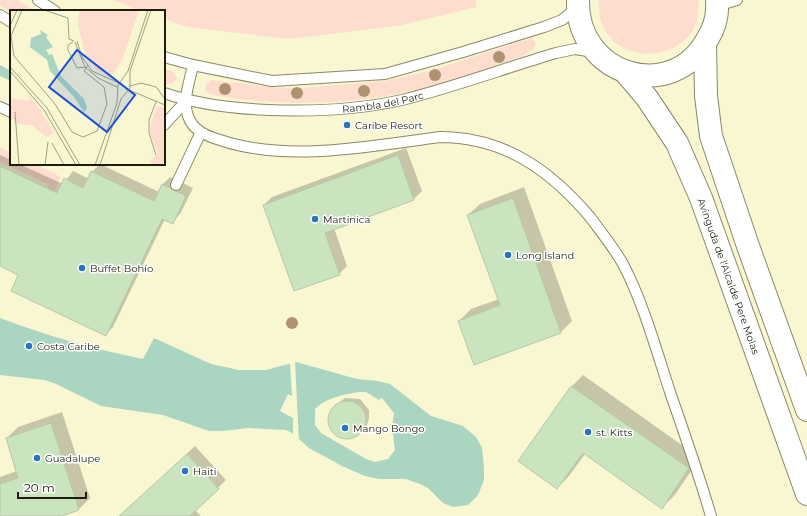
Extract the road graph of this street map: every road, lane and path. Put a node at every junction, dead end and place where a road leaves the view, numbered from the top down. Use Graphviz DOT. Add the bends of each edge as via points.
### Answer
graph roads {
  1 [pos="38,0"];
  2 [pos="724,2"];
  3 [pos="578,4"];
  4 [pos="53,10"];
  5 [pos="0,15"];
  6 [pos="10,21"];
  7 [pos="705,45"];
  8 [pos="595,52"];
  9 [pos="165,57"];
  10 [pos="194,66"];
  11 [pos="625,72"];
  12 [pos="165,93"];
  13 [pos="186,101"];
  14 [pos="0,107"];
  15 [pos="10,112"];
  16 [pos="165,124"];
  17 [pos="200,134"];
  18 [pos="176,185"];
  19 [pos="807,410"];
  20 [pos="807,494"];
  21 [pos="711,516"];
  1 -- 4 [label="lane"];
  2 -- 7 [label="street"];
  3 -- 8 [label="street" via="583,32"];
  3 -- 10 [label="lane" via="562,20 464,52 384,74 272,81"];
  5 -- 6 [label="lane"];
  7 -- 11 [label="street" via="687,63 663,74 650,76"];
  7 -- 19 [label="street" via="706,96 711,136"];
  8 -- 11 [label="street" via="609,64"];
  8 -- 13 [label="lane, Rambla del Parc" via="576,49 556,53 402,100 373,105 286,111"];
  9 -- 10 [label="lane"];
  10 -- 13 [label="lane"];
  11 -- 20 [label="street, Avinguda de l'Alcalde Pere Molas" via="647,98 677,143 701,198"];
  12 -- 13 [label="lane, Rambla del Parc"];
  13 -- 16 [label="lane"];
  13 -- 17 [label="lane" via="188,117"];
  14 -- 15 [label="lane"];
  17 -- 18 [label="lane"];
  17 -- 21 [label="lane" via="245,147 291,151 461,138 502,148 543,171 581,207 623,264 640,304"];
}
